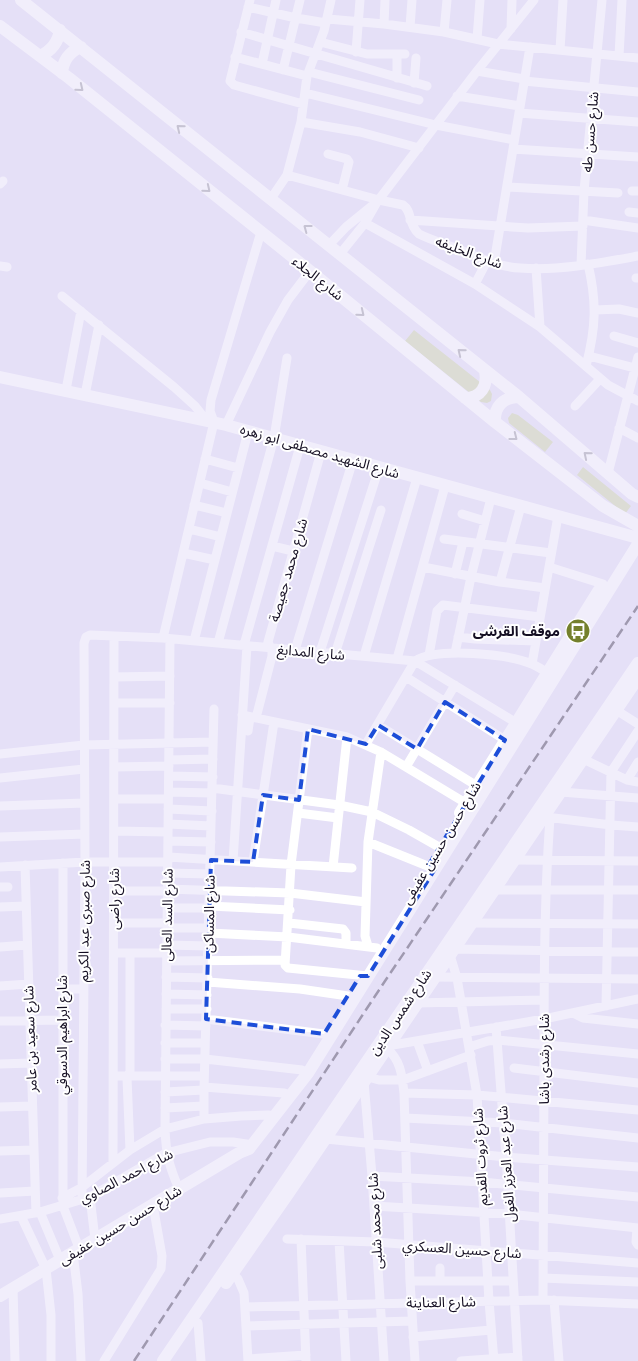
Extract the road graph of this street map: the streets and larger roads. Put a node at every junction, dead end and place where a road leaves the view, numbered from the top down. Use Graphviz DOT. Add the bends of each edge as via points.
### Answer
graph roads {
  1 [pos="21,0"];
  2 [pos="276,0"];
  3 [pos="300,0"];
  4 [pos="331,0"];
  5 [pos="360,0"];
  6 [pos="385,0"];
  7 [pos="412,0"];
  8 [pos="447,0"];
  9 [pos="480,0"];
  10 [pos="512,0"];
  11 [pos="534,0"];
  12 [pos="563,0"];
  13 [pos="602,0"];
  14 [pos="622,0"];
  15 [pos="249,4"];
  16 [pos="273,14"];
  17 [pos="296,18"];
  18 [pos="327,21"];
  19 [pos="358,21"];
  20 [pos="384,24"];
  21 [pos="0,26"];
  22 [pos="410,27"];
  23 [pos="511,29"];
  24 [pos="60,30"];
  25 [pos="242,32"];
  26 [pos="444,32"];
  27 [pos="477,39"];
  28 [pos="268,40"];
  29 [pos="320,42"];
  30 [pos="498,44"];
  31 [pos="289,46"];
  32 [pos="81,47"];
  33 [pos="530,47"];
  34 [pos="560,50"];
  35 [pos="356,52"];
  36 [pos="316,54"];
  37 [pos="597,54"];
  38 [pos="381,55"];
  39 [pos="40,56"];
  40 [pos="619,56"];
  41 [pos="235,57"];
  42 [pos="416,58"];
  43 [pos="638,58"];
  44 [pos="262,64"];
  45 [pos="283,70"];
  46 [pos="477,71"];
  47 [pos="62,73"];
  48 [pos="380,73"];
  49 [pos="308,74"];
  50 [pos="397,78"];
  51 [pos="524,80"];
  52 [pos="414,83"];
  53 [pos="427,86"];
  54 [pos="594,88"];
  55 [pos="638,92"];
  56 [pos="304,93"];
  57 [pos="458,96"];
  58 [pos="419,100"];
  59 [pos="304,104"];
  60 [pos="519,109"];
  61 [pos="590,120"];
  62 [pos="301,122"];
  63 [pos="638,122"];
  64 [pos="436,125"];
  65 [pos="514,144"];
  66 [pos="419,148"];
  67 [pos="328,154"];
  68 [pos="588,154"];
  69 [pos="638,157"];
  70 [pos="287,175"];
  71 [pos="507,188"];
  72 [pos="342,190"];
  73 [pos="584,191"];
  74 [pos="618,193"];
  75 [pos="270,200"];
  76 [pos="378,201"];
  77 [pos="410,220"];
  78 [pos="365,223"];
  79 [pos="583,223"];
  80 [pos="500,226"];
  81 [pos="638,228"];
  82 [pos="261,232"];
  83 [pos="329,245"];
  84 [pos="340,254"];
  85 [pos="638,256"];
  86 [pos="490,262"];
  87 [pos="584,265"];
  88 [pos="536,268"];
  89 [pos="310,271"];
  90 [pos="475,284"];
  91 [pos="62,296"];
  92 [pos="595,310"];
  93 [pos="81,311"];
  94 [pos="638,313"];
  95 [pos="99,325"];
  96 [pos="540,327"];
  97 [pos="614,336"];
  98 [pos="638,343"];
  99 [pos="589,356"];
  100 [pos="638,357"];
  101 [pos="287,358"];
  102 [pos="586,366"];
  103 [pos="637,369"];
  104 [pos="485,371"];
  105 [pos="0,376"];
  106 [pos="600,378"];
  107 [pos="66,390"];
  108 [pos="85,395"];
  109 [pos="628,396"];
  110 [pos="519,397"];
  111 [pos="465,398"];
  112 [pos="638,401"];
  113 [pos="575,406"];
  114 [pos="216,422"];
  115 [pos="495,422"];
  116 [pos="620,428"];
  117 [pos="248,432"];
  118 [pos="274,438"];
  119 [pos="638,438"];
  120 [pos="300,446"];
  121 [pos="321,452"];
  122 [pos="205,459"];
  123 [pos="353,460"];
  124 [pos="238,468"];
  125 [pos="378,468"];
  126 [pos="608,473"];
  127 [pos="416,478"];
  128 [pos="200,483"];
  129 [pos="445,486"];
  130 [pos="232,492"];
  131 [pos="638,497"];
  132 [pos="491,498"];
  133 [pos="194,505"];
  134 [pos="521,506"];
  135 [pos="381,510"];
  136 [pos="227,513"];
  137 [pos="462,514"];
  138 [pos="558,516"];
  139 [pos="485,521"];
  140 [pos="189,529"];
  141 [pos="637,535"];
  142 [pos="221,537"];
  143 [pos="444,540"];
  144 [pos="463,542"];
  145 [pos="479,544"];
  146 [pos="272,546"];
  147 [pos="510,547"];
  148 [pos="293,551"];
  149 [pos="551,552"];
  150 [pos="183,553"];
  151 [pos="215,560"];
  152 [pos="423,567"];
  153 [pos="549,567"];
  154 [pos="456,574"];
  155 [pos="471,577"];
  156 [pos="500,582"];
  157 [pos="603,584"];
  158 [pos="545,588"];
  159 [pos="465,607"];
  160 [pos="540,617"];
  161 [pos="114,636"];
  162 [pos="458,637"];
  163 [pos="167,638"];
  164 [pos="194,641"];
  165 [pos="536,641"];
  166 [pos="84,643"];
  167 [pos="218,643"];
  168 [pos="245,645"];
  169 [pos="271,648"];
  170 [pos="294,650"];
  171 [pos="320,652"];
  172 [pos="455,653"];
  173 [pos="335,654"];
  174 [pos="429,655"];
  175 [pos="364,656"];
  176 [pos="397,660"];
  177 [pos="416,661"];
  178 [pos="638,663"];
  179 [pos="532,664"];
  180 [pos="551,675"];
  181 [pos="170,676"];
  182 [pos="114,677"];
  183 [pos="406,677"];
  184 [pos="638,678"];
  185 [pos="455,685"];
  186 [pos="445,702"];
  187 [pos="114,703"];
  188 [pos="170,703"];
  189 [pos="214,709"];
  190 [pos="616,710"];
  191 [pos="250,716"];
  192 [pos="274,722"];
  193 [pos="520,724"];
  194 [pos="638,724"];
  195 [pos="378,725"];
  196 [pos="308,729"];
  197 [pos="638,730"];
  198 [pos="248,731"];
  199 [pos="347,737"];
  200 [pos="505,740"];
  201 [pos="214,742"];
  202 [pos="169,744"];
  203 [pos="366,744"];
  204 [pos="84,745"];
  205 [pos="114,745"];
  206 [pos="417,749"];
  207 [pos="381,752"];
  208 [pos="0,754"];
  209 [pos="584,759"];
  210 [pos="213,760"];
  211 [pos="638,762"];
  212 [pos="169,763"];
  213 [pos="114,767"];
  214 [pos="406,767"];
  215 [pos="84,770"];
  216 [pos="611,772"];
  217 [pos="169,776"];
  218 [pos="213,777"];
  219 [pos="0,778"];
  220 [pos="627,780"];
  221 [pos="638,782"];
  222 [pos="480,788"];
  223 [pos="212,790"];
  224 [pos="237,792"];
  225 [pos="561,792"];
  226 [pos="169,795"];
  227 [pos="263,795"];
  228 [pos="611,796"];
  229 [pos="638,798"];
  230 [pos="114,799"];
  231 [pos="299,800"];
  232 [pos="84,803"];
  233 [pos="340,805"];
  234 [pos="0,806"];
  235 [pos="469,806"];
  236 [pos="168,809"];
  237 [pos="212,811"];
  238 [pos="372,812"];
  239 [pos="298,813"];
  240 [pos="543,816"];
  241 [pos="338,818"];
  242 [pos="611,825"];
  243 [pos="211,826"];
  244 [pos="638,826"];
  245 [pos="114,831"];
  246 [pos="168,832"];
  247 [pos="84,834"];
  248 [pos="0,837"];
  249 [pos="211,842"];
  250 [pos="368,842"];
  251 [pos="443,849"];
  252 [pos="168,860"];
  253 [pos="210,860"];
  254 [pos="515,860"];
  255 [pos="548,860"];
  256 [pos="233,861"];
  257 [pos="610,861"];
  258 [pos="638,861"];
  259 [pos="85,862"];
  260 [pos="114,862"];
  261 [pos="253,862"];
  262 [pos="62,864"];
  263 [pos="25,865"];
  264 [pos="292,865"];
  265 [pos="332,866"];
  266 [pos="0,867"];
  267 [pos="431,867"];
  268 [pos="352,868"];
  269 [pos="168,874"];
  270 [pos="210,874"];
  271 [pos="167,890"];
  272 [pos="210,890"];
  273 [pos="494,890"];
  274 [pos="609,890"];
  275 [pos="638,890"];
  276 [pos="114,891"];
  277 [pos="546,891"];
  278 [pos="290,893"];
  279 [pos="366,902"];
  280 [pos="26,906"];
  281 [pos="0,907"];
  282 [pos="209,907"];
  283 [pos="167,908"];
  284 [pos="290,910"];
  285 [pos="114,923"];
  286 [pos="289,923"];
  287 [pos="472,923"];
  288 [pos="546,923"];
  289 [pos="609,923"];
  290 [pos="638,924"];
  291 [pos="167,926"];
  292 [pos="209,931"];
  293 [pos="288,937"];
  294 [pos="346,944"];
  295 [pos="28,945"];
  296 [pos="0,946"];
  297 [pos="208,946"];
  298 [pos="372,947"];
  299 [pos="546,950"];
  300 [pos="608,951"];
  301 [pos="452,952"];
  302 [pos="638,952"];
  303 [pos="114,953"];
  304 [pos="130,953"];
  305 [pos="167,953"];
  306 [pos="208,961"];
  307 [pos="287,964"];
  308 [pos="364,976"];
  309 [pos="166,977"];
  310 [pos="435,977"];
  311 [pos="457,978"];
  312 [pos="545,979"];
  313 [pos="607,979"];
  314 [pos="638,979"];
  315 [pos="208,980"];
  316 [pos="29,984"];
  317 [pos="0,986"];
  318 [pos="62,989"];
  319 [pos="83,989"];
  320 [pos="166,994"];
  321 [pos="207,995"];
  322 [pos="348,996"];
  323 [pos="638,999"];
  324 [pos="544,1000"];
  325 [pos="461,1002"];
  326 [pos="417,1003"];
  327 [pos="606,1006"];
  328 [pos="166,1009"];
  329 [pos="207,1009"];
  330 [pos="573,1013"];
  331 [pos="544,1019"];
  332 [pos="62,1020"];
  333 [pos="0,1021"];
  334 [pos="30,1021"];
  335 [pos="206,1023"];
  336 [pos="638,1024"];
  337 [pos="165,1026"];
  338 [pos="496,1027"];
  339 [pos="467,1032"];
  340 [pos="324,1034"];
  341 [pos="498,1040"];
  342 [pos="417,1041"];
  343 [pos="165,1043"];
  344 [pos="206,1043"];
  345 [pos="544,1044"];
  346 [pos="384,1047"];
  347 [pos="470,1051"];
  348 [pos="638,1054"];
  349 [pos="165,1059"];
  350 [pos="205,1059"];
  351 [pos="31,1063"];
  352 [pos="0,1064"];
  353 [pos="514,1068"];
  354 [pos="428,1071"];
  355 [pos="305,1072"];
  356 [pos="544,1072"];
  357 [pos="114,1076"];
  358 [pos="128,1076"];
  359 [pos="165,1076"];
  360 [pos="204,1076"];
  361 [pos="366,1080"];
  362 [pos="403,1080"];
  363 [pos="638,1082"];
  364 [pos="204,1089"];
  365 [pos="165,1092"];
  366 [pos="404,1093"];
  367 [pos="287,1094"];
  368 [pos="477,1095"];
  369 [pos="502,1097"];
  370 [pos="544,1100"];
  371 [pos="32,1106"];
  372 [pos="204,1106"];
  373 [pos="0,1107"];
  374 [pos="165,1108"];
  375 [pos="638,1110"];
  376 [pos="272,1116"];
  377 [pos="404,1118"];
  378 [pos="204,1119"];
  379 [pos="478,1121"];
  380 [pos="504,1123"];
  381 [pos="543,1127"];
  382 [pos="164,1129"];
  383 [pos="326,1138"];
  384 [pos="638,1138"];
  385 [pos="369,1144"];
  386 [pos="246,1147"];
  387 [pos="406,1147"];
  388 [pos="34,1150"];
  389 [pos="130,1150"];
  390 [pos="0,1151"];
  391 [pos="166,1153"];
  392 [pos="480,1154"];
  393 [pos="506,1157"];
  394 [pos="543,1159"];
  395 [pos="113,1162"];
  396 [pos="638,1167"];
  397 [pos="372,1176"];
  398 [pos="406,1177"];
  399 [pos="482,1182"];
  400 [pos="507,1184"];
  401 [pos="81,1188"];
  402 [pos="543,1188"];
  403 [pos="179,1189"];
  404 [pos="35,1191"];
  405 [pos="0,1193"];
  406 [pos="638,1197"];
  407 [pos="86,1198"];
  408 [pos="63,1202"];
  409 [pos="153,1204"];
  410 [pos="374,1206"];
  411 [pos="408,1208"];
  412 [pos="38,1212"];
  413 [pos="483,1213"];
  414 [pos="509,1214"];
  415 [pos="20,1216"];
  416 [pos="543,1218"];
  417 [pos="0,1219"];
  418 [pos="638,1228"];
  419 [pos="95,1239"];
  420 [pos="287,1239"];
  421 [pos="300,1239"];
  422 [pos="340,1241"];
  423 [pos="376,1242"];
  424 [pos="409,1245"];
  425 [pos="638,1245"];
  426 [pos="76,1251"];
  427 [pos="486,1251"];
  428 [pos="512,1253"];
  429 [pos="543,1256"];
  430 [pos="60,1260"];
  431 [pos="638,1263"];
  432 [pos="440,1268"];
  433 [pos="46,1269"];
  434 [pos="230,1270"];
  435 [pos="543,1278"];
  436 [pos="410,1281"];
  437 [pos="440,1281"];
  438 [pos="488,1281"];
  439 [pos="513,1281"];
  440 [pos="638,1282"];
  441 [pos="13,1288"];
  442 [pos="0,1296"];
  443 [pos="543,1300"];
  444 [pos="554,1300"];
  445 [pos="489,1301"];
  446 [pos="514,1301"];
  447 [pos="411,1303"];
  448 [pos="380,1304"];
  449 [pos="638,1304"];
  450 [pos="343,1305"];
  451 [pos="304,1306"];
  452 [pos="245,1307"];
  453 [pos="412,1321"];
  454 [pos="381,1322"];
  455 [pos="198,1323"];
  456 [pos="344,1323"];
  457 [pos="304,1324"];
  458 [pos="246,1326"];
  459 [pos="491,1330"];
  460 [pos="413,1337"];
  461 [pos="306,1358"];
  462 [pos="518,1359"];
  463 [pos="248,1360"];
  464 [pos="494,1360"];
  465 [pos="15,1361"];
  466 [pos="51,1361"];
  467 [pos="81,1361"];
  468 [pos="104,1361"];
  469 [pos="162,1361"];
  470 [pos="171,1361"];
  471 [pos="201,1361"];
  472 [pos="346,1361"];
  473 [pos="384,1361"];
  474 [pos="415,1361"];
  475 [pos="461,1361"];
  476 [pos="559,1361"];
  1 -- 24 [label="street"];
  2 -- 16 [label="street"];
  3 -- 17 [label="street"];
  4 -- 18 [label="street"];
  5 -- 19 [label="street"];
  6 -- 20 [label="street"];
  7 -- 22 [label="street"];
  8 -- 26 [label="street"];
  9 -- 27 [label="street"];
  10 -- 23 [label="street"];
  11 -- 23 [label="street"];
  12 -- 34 [label="street"];
  13 -- 37 [label="street, شارع حسن طه"];
  14 -- 40 [label="street"];
  15 -- 16 [label="street"];
  15 -- 25 [label="street"];
  16 -- 17 [label="street"];
  16 -- 28 [label="street"];
  17 -- 18 [label="street"];
  17 -- 31 [label="street"];
  18 -- 19 [label="street"];
  18 -- 29 [label="street"];
  19 -- 20 [label="street"];
  19 -- 35 [label="street"];
  20 -- 22 [label="street"];
  21 -- 39 [label="street, شارع الجلاء"];
  22 -- 26 [label="street"];
  23 -- 30 [label="street"];
  24 -- 32 [label="street"];
  24 -- 39 [label="street" via="52,49"];
  25 -- 28 [label="street"];
  25 -- 41 [label="street"];
  26 -- 27 [label="street"];
  27 -- 30 [label="street"];
  28 -- 31 [label="street"];
  28 -- 44 [label="street"];
  29 -- 35 [label="street"];
  29 -- 36 [label="street"];
  30 -- 33 [label="street"];
  30 -- 46 [label="street"];
  31 -- 36 [label="street"];
  31 -- 45 [label="street"];
  32 -- 47 [label="street" via="69,54"];
  75 -- 32 [label="street, one-way"];
  33 -- 34 [label="street"];
  33 -- 51 [label="street"];
  34 -- 37 [label="street"];
  35 -- 38 [label="street"];
  36 -- 48 [label="street"];
  36 -- 49 [label="street"];
  37 -- 40 [label="street"];
  37 -- 54 [label="street, شارع حسن طه"];
  38 -- 48 [label="street"];
  38 -- 50 [label="street" via="401,55"];
  39 -- 47 [label="street, شارع الجلاء"];
  40 -- 43 [label="street"];
  41 -- 44 [label="street"];
  41 -- 59 [label="street" via="231,84"];
  42 -- 52 [label="street"];
  44 -- 45 [label="street"];
  45 -- 49 [label="street"];
  46 -- 51 [label="street"];
  46 -- 57 [label="street"];
  47 -- 82 [label="street, شارع الجلاء, one-way"];
  48 -- 50 [label="street"];
  49 -- 56 [label="street"];
  49 -- 58 [label="street"];
  50 -- 52 [label="street"];
  51 -- 54 [label="street"];
  51 -- 60 [label="street"];
  52 -- 53 [label="street"];
  54 -- 55 [label="street"];
  54 -- 61 [label="street, شارع حسن طه"];
  56 -- 59 [label="street"];
  56 -- 64 [label="street"];
  57 -- 60 [label="street"];
  57 -- 64 [label="street"];
  59 -- 62 [label="street"];
  60 -- 61 [label="street"];
  60 -- 65 [label="street"];
  61 -- 63 [label="street"];
  61 -- 68 [label="street, شارع حسن طه"];
  62 -- 66 [label="street" via="360,132"];
  62 -- 70 [label="street"];
  64 -- 65 [label="street"];
  64 -- 66 [label="street"];
  65 -- 68 [label="street"];
  65 -- 71 [label="street"];
  66 -- 76 [label="street"];
  67 -- 72 [label="street" via="349,162"];
  68 -- 69 [label="street"];
  68 -- 73 [label="street, شارع حسن طه"];
  70 -- 72 [label="street"];
  70 -- 75 [label="street"];
  71 -- 73 [label="street"];
  71 -- 80 [label="street"];
  72 -- 76 [label="street"];
  73 -- 74 [label="street"];
  73 -- 79 [label="street, شارع حسن طه"];
  83 -- 75 [label="street, one-way"];
  76 -- 77 [label="street, شارع الخليفه" via="407,207"];
  76 -- 78 [label="street"];
  76 -- 83 [label="street"];
  77 -- 80 [label="street"];
  77 -- 86 [label="street, شارع الخليفه" via="419,234"];
  78 -- 84 [label="street"];
  78 -- 90 [label="street"];
  79 -- 80 [label="street"];
  79 -- 81 [label="street"];
  79 -- 87 [label="street, شارع حسن طه"];
  80 -- 86 [label="street"];
  82 -- 89 [label="street, شارع الجلاء"];
  82 -- 114 [label="street" via="211,400 210,412"];
  83 -- 84 [label="street"];
  104 -- 84 [label="street, one-way"];
  85 -- 87 [label="street, شارع الخليفه"];
  86 -- 88 [label="street, شارع الخليفه"];
  86 -- 90 [label="street"];
  87 -- 88 [label="street, شارع الخليفه"];
  87 -- 92 [label="street, شارع حسن طه" via="593,287"];
  88 -- 96 [label="street"];
  89 -- 111 [label="street, شارع الجلاء, one-way"];
  89 -- 114 [label="street" via="288,300"];
  90 -- 96 [label="street"];
  91 -- 93 [label="street"];
  92 -- 94 [label="street" via="619,309"];
  92 -- 99 [label="street, شارع حسن طه"];
  93 -- 95 [label="street"];
  93 -- 107 [label="street"];
  95 -- 108 [label="street"];
  95 -- 114 [label="street"];
  96 -- 102 [label="street"];
  97 -- 98 [label="street"];
  99 -- 102 [label="street, شارع حسن طه"];
  99 -- 103 [label="street"];
  100 -- 103 [label="street"];
  101 -- 118 [label="street"];
  102 -- 106 [label="street"];
  103 -- 109 [label="street"];
  104 -- 110 [label="street"];
  104 -- 111 [label="street" via="487,378 482,391 477,396"];
  105 -- 107 [label="street, شارع الشهيد مصطفى ابو زهره"];
  106 -- 109 [label="street"];
  106 -- 113 [label="street"];
  107 -- 108 [label="street, شارع الشهيد مصطفى ابو زهره"];
  108 -- 114 [label="street, شارع الشهيد مصطفى ابو زهره"];
  109 -- 112 [label="street"];
  109 -- 116 [label="street"];
  110 -- 115 [label="street" via="507,398 498,406"];
  126 -- 110 [label="street, one-way"];
  111 -- 115 [label="street, شارع الجلاء"];
  114 -- 117 [label="street, شارع الشهيد مصطفى ابو زهره"];
  114 -- 122 [label="street, شارع السد العالى"];
  115 -- 141 [label="street, شارع الجلاء, one-way"];
  116 -- 119 [label="street"];
  116 -- 126 [label="street"];
  117 -- 118 [label="street, شارع الشهيد مصطفى ابو زهره"];
  117 -- 124 [label="street"];
  118 -- 120 [label="street, شارع الشهيد مصطفى ابو زهره"];
  118 -- 167 [label="street"];
  120 -- 121 [label="street, شارع الشهيد مصطفى ابو زهره"];
  120 -- 146 [label="street"];
  121 -- 123 [label="street, شارع الشهيد مصطفى ابو زهره"];
  121 -- 148 [label="street, شارع محمد جعيصة"];
  122 -- 124 [label="street"];
  122 -- 128 [label="street, شارع السد العالى"];
  123 -- 125 [label="street, شارع الشهيد مصطفى ابو زهره"];
  123 -- 170 [label="street"];
  124 -- 130 [label="street"];
  125 -- 127 [label="street, شارع الشهيد مصطفى ابو زهره"];
  125 -- 171 [label="street"];
  126 -- 131 [label="street"];
  127 -- 129 [label="street, شارع الشهيد مصطفى ابو زهره"];
  127 -- 175 [label="street"];
  128 -- 130 [label="street"];
  128 -- 133 [label="street, شارع السد العالى"];
  129 -- 132 [label="street, شارع الشهيد مصطفى ابو زهره"];
  129 -- 152 [label="street"];
  130 -- 136 [label="street"];
  132 -- 134 [label="street, شارع الشهيد مصطفى ابو زهره"];
  132 -- 139 [label="street"];
  133 -- 136 [label="street"];
  133 -- 140 [label="street, شارع السد العالى"];
  134 -- 138 [label="street, شارع الشهيد مصطفى ابو زهره"];
  134 -- 147 [label="street"];
  135 -- 173 [label="street"];
  136 -- 142 [label="street"];
  137 -- 139 [label="street"];
  138 -- 141 [label="street, شارع الشهيد مصطفى ابو زهره"];
  138 -- 149 [label="street"];
  139 -- 145 [label="street"];
  140 -- 142 [label="street"];
  140 -- 150 [label="street, شارع السد العالى"];
  141 -- 157 [label="street, شارع حسن حسين عفيفى"];
  141 -- 180 [label="street, شارع حسن حسين عفيفى"];
  142 -- 151 [label="street"];
  143 -- 144 [label="street"];
  144 -- 145 [label="street"];
  144 -- 154 [label="street"];
  145 -- 147 [label="street"];
  145 -- 155 [label="street"];
  146 -- 148 [label="street"];
  146 -- 168 [label="street"];
  147 -- 149 [label="street"];
  147 -- 156 [label="street"];
  148 -- 169 [label="street, شارع محمد جعيصة" via="268,642"];
  149 -- 153 [label="street"];
  150 -- 151 [label="street"];
  150 -- 163 [label="street, شارع السد العالى"];
  151 -- 164 [label="street"];
  152 -- 154 [label="street"];
  152 -- 176 [label="street"];
  153 -- 157 [label="street"];
  153 -- 158 [label="street"];
  154 -- 155 [label="street"];
  155 -- 156 [label="street"];
  155 -- 159 [label="street"];
  156 -- 158 [label="street"];
  157 -- 180 [label="street, شارع حسن حسين عفيفى"];
  158 -- 160 [label="street"];
  159 -- 160 [label="street"];
  159 -- 162 [label="street"];
  159 -- 174 [label="street" via="445,604 438,609"];
  160 -- 165 [label="street"];
  161 -- 163 [label="street, شارع المدابغ"];
  161 -- 166 [label="street, شارع المدابغ" via="90,636"];
  161 -- 182 [label="street, شارع راضى"];
  162 -- 165 [label="street"];
  162 -- 172 [label="street"];
  163 -- 164 [label="street, شارع المدابغ"];
  163 -- 181 [label="street, شارع السد العالى"];
  164 -- 167 [label="street, شارع المدابغ"];
  165 -- 179 [label="street"];
  166 -- 204 [label="street, شارع صبرى عبد الكريم"];
  167 -- 168 [label="street, شارع المدابغ"];
  168 -- 169 [label="street, شارع المدابغ"];
  168 -- 191 [label="street"];
  169 -- 170 [label="street, شارع المدابغ"];
  169 -- 191 [label="street, شارع محمد جعيصة" via="272,656"];
  170 -- 171 [label="street, شارع المدابغ"];
  171 -- 173 [label="street, شارع المدابغ"];
  172 -- 174 [label="street"];
  172 -- 179 [label="street"];
  173 -- 175 [label="street, شارع المدابغ"];
  174 -- 177 [label="street"];
  175 -- 176 [label="street, شارع المدابغ"];
  176 -- 177 [label="street, شارع المدابغ"];
  177 -- 183 [label="street"];
  177 -- 185 [label="street, شارع المدابغ"];
  178 -- 240 [label="street, شارع شمس الدين"];
  179 -- 180 [label="street"];
  180 -- 193 [label="street, شارع حسن حسين عفيفى"];
  181 -- 182 [label="street"];
  181 -- 188 [label="street, شارع السد العالى"];
  182 -- 187 [label="street, شارع راضى"];
  183 -- 186 [label="street"];
  183 -- 195 [label="street"];
  184 -- 190 [label="street, شارع شمس الدين"];
  185 -- 186 [label="street"];
  185 -- 193 [label="street, شارع المدابغ"];
  186 -- 200 [label="street"];
  186 -- 206 [label="street"];
  187 -- 188 [label="street"];
  187 -- 205 [label="street, شارع راضى"];
  188 -- 202 [label="street, شارع السد العالى"];
  189 -- 201 [label="street, شارع المساكن"];
  190 -- 194 [label="street"];
  190 -- 209 [label="street, شارع شمس الدين"];
  191 -- 192 [label="street"];
  191 -- 198 [label="street"];
  191 -- 224 [label="street"];
  192 -- 196 [label="street"];
  192 -- 227 [label="street"];
  193 -- 200 [label="street, شارع حسن حسين عفيفى"];
  193 -- 222 [label="street, شارع حسن حسين عفيفى"];
  195 -- 203 [label="street"];
  195 -- 206 [label="street"];
  196 -- 199 [label="street"];
  196 -- 231 [label="street"];
  197 -- 216 [label="street"];
  199 -- 203 [label="street"];
  199 -- 233 [label="street"];
  200 -- 222 [label="street, شارع حسن حسين عفيفى"];
  201 -- 202 [label="street"];
  201 -- 210 [label="street, شارع المساكن"];
  202 -- 205 [label="street"];
  202 -- 212 [label="street, شارع السد العالى"];
  203 -- 207 [label="street"];
  204 -- 205 [label="street"];
  204 -- 208 [label="street"];
  204 -- 215 [label="street, شارع صبرى عبد الكريم"];
  205 -- 213 [label="street, شارع راضى"];
  206 -- 214 [label="street"];
  206 -- 222 [label="street"];
  207 -- 214 [label="street"];
  207 -- 238 [label="street"];
  209 -- 216 [label="street"];
  209 -- 225 [label="street, شارع شمس الدين"];
  210 -- 212 [label="street"];
  210 -- 218 [label="street, شارع المساكن"];
  211 -- 220 [label="street"];
  212 -- 213 [label="street"];
  212 -- 217 [label="street, شارع السد العالى"];
  213 -- 230 [label="street, شارع راضى"];
  214 -- 235 [label="street"];
  215 -- 219 [label="street"];
  215 -- 232 [label="street, شارع صبرى عبد الكريم"];
  216 -- 220 [label="street"];
  216 -- 228 [label="street"];
  217 -- 218 [label="street"];
  217 -- 226 [label="street, شارع السد العالى"];
  218 -- 223 [label="street, شارع المساكن"];
  220 -- 221 [label="street"];
  222 -- 235 [label="street, شارع حسن حسين عفيفى"];
  223 -- 224 [label="street"];
  223 -- 226 [label="street"];
  223 -- 237 [label="street, شارع المساكن"];
  224 -- 227 [label="street"];
  224 -- 256 [label="street"];
  225 -- 228 [label="street"];
  225 -- 240 [label="street, شارع شمس الدين"];
  226 -- 230 [label="street"];
  226 -- 236 [label="street, شارع السد العالى"];
  227 -- 231 [label="street"];
  227 -- 261 [label="street"];
  228 -- 229 [label="street"];
  228 -- 242 [label="street"];
  230 -- 245 [label="street, شارع راضى"];
  231 -- 233 [label="street"];
  231 -- 239 [label="street"];
  232 -- 234 [label="street"];
  232 -- 247 [label="street, شارع صبرى عبد الكريم"];
  233 -- 238 [label="street"];
  233 -- 241 [label="street"];
  235 -- 251 [label="street, شارع حسن حسين عفيفى"];
  236 -- 237 [label="street"];
  236 -- 246 [label="street, شارع السد العالى"];
  237 -- 243 [label="street, شارع المساكن"];
  238 -- 250 [label="street"];
  238 -- 251 [label="street"];
  239 -- 241 [label="street"];
  239 -- 264 [label="street"];
  240 -- 242 [label="street"];
  240 -- 254 [label="street, شارع شمس الدين"];
  240 -- 255 [label="street, شارع رشدى باشا"];
  240 -- 346 [label="street, شارع شمس الدين"];
  241 -- 265 [label="street"];
  242 -- 244 [label="street"];
  242 -- 257 [label="street"];
  243 -- 246 [label="street"];
  243 -- 249 [label="street, شارع المساكن"];
  245 -- 246 [label="street"];
  245 -- 260 [label="street, شارع راضى"];
  246 -- 249 [label="street"];
  246 -- 252 [label="street, شارع السد العالى"];
  247 -- 248 [label="street"];
  247 -- 259 [label="street, شارع صبرى عبد الكريم"];
  249 -- 253 [label="street, شارع المساكن"];
  250 -- 267 [label="street"];
  250 -- 279 [label="street"];
  251 -- 267 [label="street, شارع حسن حسين عفيفى"];
  252 -- 253 [label="street"];
  252 -- 260 [label="street"];
  252 -- 269 [label="street, شارع السد العالى"];
  253 -- 256 [label="street"];
  253 -- 270 [label="street, شارع المساكن"];
  254 -- 255 [label="street"];
  254 -- 273 [label="street, شارع شمس الدين"];
  255 -- 257 [label="street"];
  255 -- 277 [label="street, شارع رشدى باشا"];
  256 -- 261 [label="street"];
  257 -- 258 [label="street"];
  257 -- 274 [label="street"];
  259 -- 260 [label="street"];
  259 -- 262 [label="street"];
  259 -- 319 [label="street, شارع صبرى عبد الكريم"];
  260 -- 276 [label="street, شارع راضى"];
  261 -- 264 [label="street"];
  262 -- 263 [label="street"];
  262 -- 318 [label="street, شارع ابراهيم الدسوقي"];
  263 -- 266 [label="street"];
  263 -- 280 [label="street, شارع سعيد بن عامر"];
  264 -- 265 [label="street"];
  264 -- 278 [label="street"];
  265 -- 268 [label="street"];
  267 -- 298 [label="street, شارع حسن حسين عفيفى"];
  267 -- 308 [label="street, شارع حسن حسين عفيفى"];
  269 -- 270 [label="street"];
  269 -- 271 [label="street, شارع السد العالى"];
  270 -- 272 [label="street, شارع المساكن"];
  271 -- 272 [label="street"];
  271 -- 276 [label="street"];
  271 -- 283 [label="street, شارع السد العالى"];
  272 -- 278 [label="street"];
  272 -- 282 [label="street, شارع المساكن"];
  273 -- 277 [label="street"];
  273 -- 287 [label="street, شارع شمس الدين"];
  274 -- 275 [label="street"];
  274 -- 277 [label="street"];
  274 -- 289 [label="street"];
  276 -- 285 [label="street, شارع راضى"];
  277 -- 288 [label="street, شارع رشدى باشا"];
  278 -- 279 [label="street"];
  278 -- 284 [label="street"];
  279 -- 298 [label="street" via="365,936"];
  280 -- 281 [label="street"];
  280 -- 295 [label="street, شارع سعيد بن عامر"];
  282 -- 283 [label="street"];
  282 -- 284 [label="street"];
  282 -- 292 [label="street, شارع المساكن"];
  283 -- 291 [label="street, شارع السد العالى"];
  284 -- 286 [label="street"];
  285 -- 291 [label="street"];
  285 -- 303 [label="street, شارع راضى"];
  286 -- 293 [label="street"];
  286 -- 294 [label="street" via="343,929"];
  287 -- 288 [label="street"];
  287 -- 301 [label="street, شارع شمس الدين"];
  288 -- 289 [label="street"];
  288 -- 299 [label="street, شارع رشدى باشا"];
  289 -- 290 [label="street"];
  289 -- 300 [label="street"];
  291 -- 292 [label="street"];
  291 -- 305 [label="street, شارع السد العالى"];
  292 -- 293 [label="street"];
  292 -- 297 [label="street, شارع المساكن"];
  293 -- 294 [label="street"];
  293 -- 307 [label="street"];
  294 -- 298 [label="street"];
  295 -- 296 [label="street"];
  295 -- 316 [label="street, شارع سعيد بن عامر"];
  297 -- 305 [label="street"];
  297 -- 306 [label="street, شارع المساكن"];
  298 -- 308 [label="street, شارع حسن حسين عفيفى"];
  299 -- 300 [label="street"];
  299 -- 301 [label="street"];
  299 -- 312 [label="street, شارع رشدى باشا"];
  300 -- 302 [label="street"];
  300 -- 313 [label="street"];
  301 -- 310 [label="street, شارع شمس الدين"];
  301 -- 311 [label="street, شارع ثروت القديم"];
  303 -- 304 [label="street"];
  303 -- 357 [label="street, شارع راضى"];
  304 -- 305 [label="street"];
  304 -- 358 [label="street"];
  305 -- 306 [label="street"];
  305 -- 309 [label="street, شارع السد العالى"];
  306 -- 307 [label="street"];
  306 -- 315 [label="street, شارع المساكن"];
  307 -- 308 [label="street"];
  308 -- 322 [label="street, شارع حسن حسين عفيفى"];
  308 -- 355 [label="street, شارع حسن حسين عفيفى"];
  309 -- 315 [label="street"];
  309 -- 320 [label="street, شارع السد العالى"];
  310 -- 311 [label="street"];
  310 -- 326 [label="street, شارع شمس الدين"];
  311 -- 312 [label="street"];
  311 -- 325 [label="street, شارع ثروت القديم"];
  312 -- 313 [label="street"];
  312 -- 324 [label="street, شارع رشدى باشا"];
  313 -- 314 [label="street"];
  313 -- 327 [label="street"];
  315 -- 321 [label="street, شارع المساكن"];
  315 -- 322 [label="street"];
  316 -- 317 [label="street"];
  316 -- 334 [label="street, شارع سعيد بن عامر"];
  318 -- 319 [label="street"];
  318 -- 332 [label="street, شارع ابراهيم الدسوقي"];
  319 -- 401 [label="street, شارع صبرى عبد الكريم"];
  320 -- 321 [label="street"];
  320 -- 328 [label="street, شارع السد العالى"];
  321 -- 329 [label="street, شارع المساكن"];
  322 -- 340 [label="street, شارع حسن حسين عفيفى"];
  323 -- 327 [label="street"];
  324 -- 325 [label="street"];
  324 -- 331 [label="street, شارع رشدى باشا"];
  325 -- 326 [label="street"];
  325 -- 339 [label="street, شارع ثروت القديم"];
  326 -- 346 [label="street, شارع شمس الدين"];
  327 -- 330 [label="street"];
  328 -- 329 [label="street"];
  328 -- 337 [label="street, شارع السد العالى"];
  329 -- 335 [label="street, شارع المساكن"];
  330 -- 331 [label="street"];
  330 -- 336 [label="street" via="583,1018"];
  331 -- 338 [label="street"];
  331 -- 345 [label="street, شارع رشدى باشا"];
  332 -- 334 [label="street"];
  332 -- 408 [label="street, شارع ابراهيم الدسوقي"];
  333 -- 334 [label="street"];
  334 -- 351 [label="street, شارع سعيد بن عامر"];
  335 -- 337 [label="street"];
  335 -- 340 [label="street"];
  335 -- 344 [label="street, شارع المساكن"];
  337 -- 343 [label="street, شارع السد العالى"];
  338 -- 339 [label="street"];
  338 -- 341 [label="street, شارع عبد العزيز الغول"];
  339 -- 342 [label="street"];
  339 -- 347 [label="street, شارع ثروت القديم"];
  340 -- 355 [label="street, شارع حسن حسين عفيفى"];
  341 -- 345 [label="street"];
  341 -- 347 [label="street" via="488,1041"];
  341 -- 369 [label="street, شارع عبد العزيز الغول"];
  342 -- 346 [label="street"];
  342 -- 354 [label="street"];
  343 -- 344 [label="street"];
  343 -- 349 [label="street, شارع السد العالى"];
  344 -- 350 [label="street, شارع المساكن"];
  345 -- 348 [label="street"];
  345 -- 356 [label="street, شارع رشدى باشا"];
  346 -- 361 [label="street, شارع شمس الدين"];
  346 -- 362 [label="street" via="398,1063"];
  346 -- 434 [label="street, شارع شمس الدين"];
  347 -- 354 [label="street"];
  347 -- 368 [label="street, شارع ثروت القديم"];
  349 -- 350 [label="street"];
  349 -- 359 [label="street, شارع السد العالى"];
  350 -- 355 [label="street"];
  350 -- 360 [label="street, شارع المساكن"];
  351 -- 352 [label="street"];
  351 -- 371 [label="street, شارع سعيد بن عامر"];
  353 -- 356 [label="street"];
  354 -- 362 [label="street"];
  355 -- 367 [label="street, شارع حسن حسين عفيفى"];
  356 -- 363 [label="street"];
  356 -- 370 [label="street, شارع رشدى باشا"];
  357 -- 358 [label="street"];
  357 -- 395 [label="street, شارع راضى"];
  358 -- 359 [label="street"];
  358 -- 389 [label="street"];
  359 -- 360 [label="street"];
  359 -- 365 [label="street, شارع السد العالى"];
  360 -- 364 [label="street, شارع المساكن"];
  361 -- 362 [label="street"];
  361 -- 383 [label="street, شارع شمس الدين"];
  361 -- 385 [label="street, شارع محمد شلبى"];
  362 -- 366 [label="street"];
  364 -- 365 [label="street"];
  364 -- 367 [label="street"];
  364 -- 372 [label="street, شارع المساكن"];
  365 -- 374 [label="street, شارع السد العالى"];
  366 -- 368 [label="street"];
  366 -- 377 [label="street"];
  367 -- 376 [label="street, شارع حسن حسين عفيفى"];
  368 -- 369 [label="street"];
  368 -- 379 [label="street, شارع ثروت القديم"];
  369 -- 370 [label="street"];
  369 -- 380 [label="street, شارع عبد العزيز الغول"];
  370 -- 375 [label="street"];
  370 -- 381 [label="street, شارع رشدى باشا"];
  371 -- 373 [label="street"];
  371 -- 388 [label="street, شارع سعيد بن عامر"];
  372 -- 374 [label="street"];
  372 -- 378 [label="street, شارع المساكن"];
  374 -- 382 [label="street, شارع السد العالى"];
  376 -- 378 [label="street"];
  376 -- 386 [label="street, شارع حسن حسين عفيفى"];
  377 -- 379 [label="street"];
  377 -- 387 [label="street"];
  378 -- 382 [label="street"];
  379 -- 380 [label="street"];
  379 -- 392 [label="street, شارع ثروت القديم"];
  380 -- 381 [label="street"];
  380 -- 393 [label="street, شارع عبد العزيز الغول"];
  381 -- 384 [label="street"];
  381 -- 394 [label="street, شارع رشدى باشا"];
  382 -- 389 [label="street"];
  382 -- 391 [label="street, شارع السد العالى"];
  383 -- 385 [label="street"];
  383 -- 434 [label="street, شارع شمس الدين"];
  385 -- 387 [label="street"];
  385 -- 397 [label="street, شارع محمد شلبى"];
  386 -- 391 [label="street, شارع احمد الصاوي" via="210,1142"];
  386 -- 403 [label="street, شارع حسن حسين عفيفى"];
  387 -- 392 [label="street"];
  387 -- 398 [label="street"];
  388 -- 390 [label="street"];
  388 -- 404 [label="street, شارع سعيد بن عامر"];
  389 -- 395 [label="street"];
  391 -- 403 [label="street, شارع السد العالى"];
  391 -- 407 [label="street, شارع احمد الصاوي"];
  392 -- 393 [label="street"];
  392 -- 399 [label="street, شارع ثروت القديم"];
  393 -- 394 [label="street"];
  393 -- 400 [label="street, شارع عبد العزيز الغول"];
  394 -- 396 [label="street"];
  394 -- 402 [label="street, شارع رشدى باشا"];
  395 -- 401 [label="street"];
  397 -- 398 [label="street"];
  397 -- 410 [label="street, شارع محمد شلبى"];
  398 -- 399 [label="street"];
  398 -- 411 [label="street"];
  399 -- 400 [label="street"];
  399 -- 413 [label="street, شارع ثروت القديم"];
  400 -- 402 [label="street"];
  400 -- 414 [label="street, شارع عبد العزيز الغول"];
  401 -- 407 [label="street, شارع صبرى عبد الكريم"];
  401 -- 408 [label="street"];
  402 -- 406 [label="street"];
  402 -- 416 [label="street, شارع رشدى باشا"];
  403 -- 409 [label="street, شارع حسن حسين عفيفى"];
  404 -- 405 [label="street"];
  404 -- 412 [label="street, شارع سعيد بن عامر"];
  407 -- 408 [label="street, شارع احمد الصاوي"];
  407 -- 419 [label="street, شارع صبرى عبد الكريم"];
  408 -- 412 [label="street, شارع احمد الصاوي"];
  408 -- 426 [label="street"];
  409 -- 419 [label="street, شارع حسن حسين عفيفى"];
  409 -- 468 [label="street" via="162,1256 161,1269"];
  410 -- 411 [label="street"];
  410 -- 423 [label="street, شارع محمد شلبى"];
  411 -- 413 [label="street"];
  411 -- 424 [label="street"];
  412 -- 415 [label="street, شارع احمد الصاوي"];
  412 -- 430 [label="street"];
  413 -- 414 [label="street"];
  413 -- 427 [label="street, شارع ثروت القديم"];
  414 -- 416 [label="street"];
  414 -- 428 [label="street, شارع عبد العزيز الغول"];
  415 -- 417 [label="street, شارع احمد الصاوي"];
  415 -- 433 [label="street"];
  416 -- 418 [label="street"];
  416 -- 429 [label="street, شارع رشدى باشا"];
  418 -- 425 [label="street"];
  419 -- 426 [label="street, شارع حسن حسين عفيفى"];
  420 -- 421 [label="street, شارع حسين العسكري"];
  421 -- 422 [label="street, شارع حسين العسكري"];
  421 -- 451 [label="street"];
  422 -- 423 [label="street, شارع حسين العسكري"];
  422 -- 450 [label="street"];
  423 -- 424 [label="street, شارع حسين العسكري"];
  423 -- 448 [label="street, شارع محمد شلبى"];
  424 -- 427 [label="street, شارع حسين العسكري"];
  424 -- 436 [label="street"];
  426 -- 430 [label="street, شارع حسن حسين عفيفى"];
  426 -- 467 [label="street"];
  427 -- 428 [label="street, شارع حسين العسكري"];
  427 -- 438 [label="street, شارع ثروت القديم"];
  428 -- 429 [label="street, شارع حسين العسكري"];
  428 -- 439 [label="street, شارع عبد العزيز الغول"];
  429 -- 431 [label="street, شارع حسين العسكري"];
  429 -- 435 [label="street, شارع رشدى باشا"];
  430 -- 433 [label="street, شارع حسن حسين عفيفى"];
  432 -- 437 [label="street"];
  433 -- 441 [label="street, شارع حسن حسين عفيفى"];
  433 -- 466 [label="street" via="52,1315"];
  434 -- 452 [label="street" via="242,1288"];
  434 -- 455 [label="street, شارع شمس الدين"];
  434 -- 469 [label="street, شارع شمس الدين"];
  435 -- 440 [label="street"];
  435 -- 443 [label="street, شارع رشدى باشا"];
  436 -- 437 [label="street"];
  436 -- 447 [label="street"];
  437 -- 438 [label="street"];
  438 -- 439 [label="street"];
  438 -- 445 [label="street, شارع ثروت القديم"];
  439 -- 446 [label="street, شارع عبد العزيز الغول"];
  441 -- 442 [label="street, شارع حسن حسين عفيفى"];
  441 -- 465 [label="street"];
  443 -- 444 [label="street, شارع العناينة"];
  443 -- 446 [label="street, شارع العناينة"];
  444 -- 449 [label="street, شارع العناينة"];
  444 -- 476 [label="street"];
  445 -- 446 [label="street, شارع العناينة"];
  445 -- 447 [label="street, شارع العناينة"];
  445 -- 459 [label="street, شارع ثروت القديم"];
  446 -- 462 [label="street, شارع عبد العزيز الغول"];
  447 -- 448 [label="street, شارع العناينة"];
  447 -- 453 [label="street"];
  448 -- 450 [label="street, شارع العناينة"];
  448 -- 454 [label="street, شارع محمد شلبى"];
  450 -- 451 [label="street, شارع العناينة"];
  450 -- 456 [label="street"];
  451 -- 452 [label="street, شارع العناينة"];
  451 -- 457 [label="street"];
  452 -- 458 [label="street"];
  453 -- 454 [label="street"];
  453 -- 460 [label="street"];
  454 -- 456 [label="street"];
  454 -- 473 [label="street, شارع محمد شلبى"];
  455 -- 470 [label="street, شارع شمس الدين"];
  455 -- 471 [label="street"];
  456 -- 457 [label="street"];
  456 -- 472 [label="street"];
  457 -- 458 [label="street"];
  457 -- 461 [label="street"];
  458 -- 463 [label="street"];
  459 -- 460 [label="street"];
  459 -- 464 [label="street, شارع ثروت القديم"];
  460 -- 474 [label="street"];
  461 -- 463 [label="street"];
  462 -- 464 [label="street"];
  464 -- 475 [label="street"];
}
